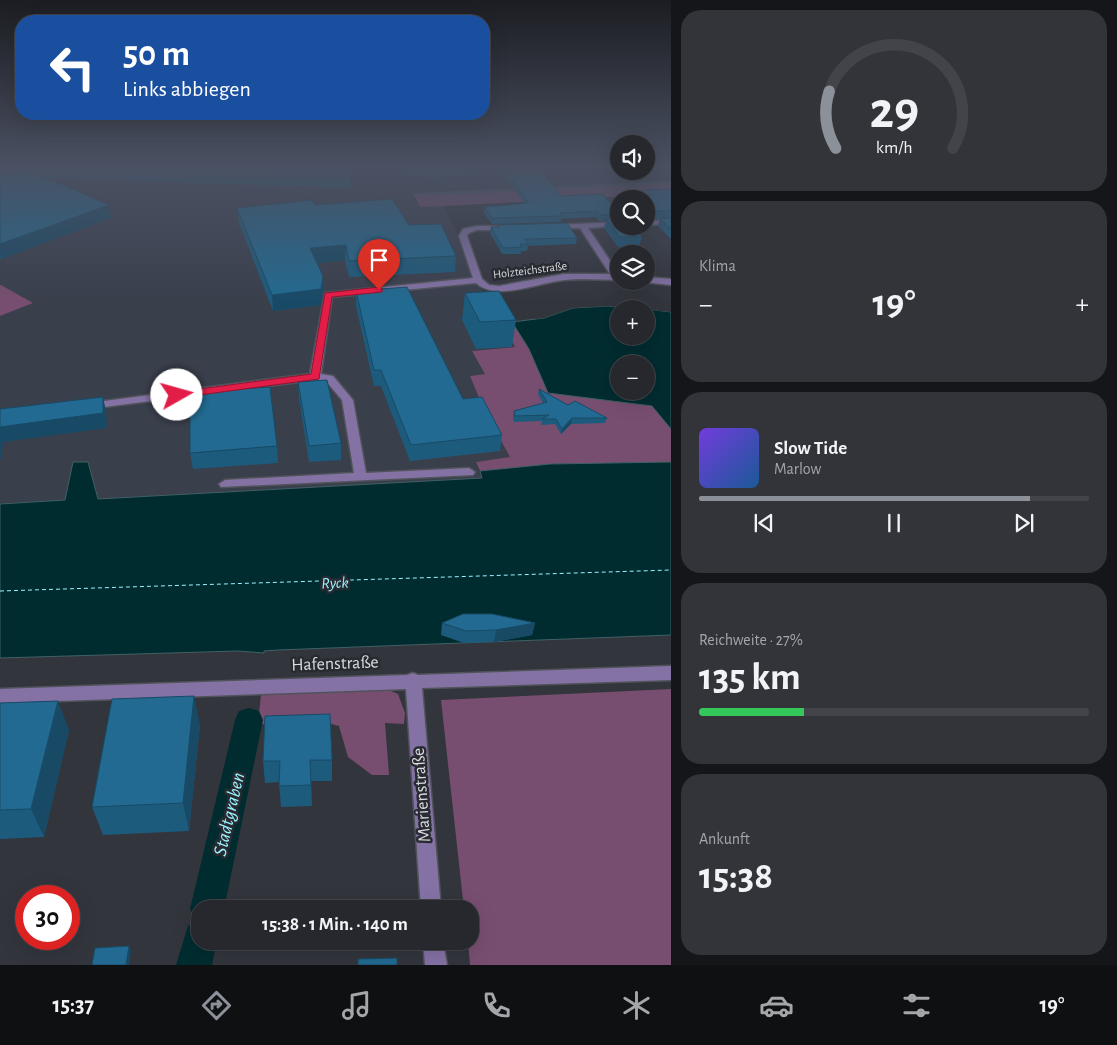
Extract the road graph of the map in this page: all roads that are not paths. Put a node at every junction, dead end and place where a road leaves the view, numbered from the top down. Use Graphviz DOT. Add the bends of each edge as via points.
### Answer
graph roads {
  1 [pos="671,222"];
  2 [pos="655,223"];
  3 [pos="610,224"];
  4 [pos="583,226"];
  5 [pos="546,227"];
  6 [pos="519,228"];
  7 [pos="610,265"];
  8 [pos="610,277"];
  9 [pos="478,280"];
  10 [pos="466,281"];
  11 [pos="655,281"];
  12 [pos="671,282"];
  13 [pos="456,289"];
  14 [pos="315,377"];
  15 [pos="79,407"];
  16 [pos="469,472"];
  17 [pos="362,477"];
  18 [pos="225,484"];
  19 [pos="671,673"];
  20 [pos="413,680"];
  21 [pos="0,696"];
  22 [pos="430,900"];
  23 [pos="435,950"];
  24 [pos="436,965"];
  1 -- 2 [label="street"];
  3 -- 4 [label="street"];
  4 -- 5 [label="street"];
  4 -- 7 [label="street"];
  6 -- 9 [label="street" via="466,231 463,236"];
  8 -- 9 [label="street, Holzteichstraße" via="564,277 500,289 486,287"];
  9 -- 10 [label="street"];
  10 -- 13 [label="street"];
  10 -- 14 [label="street" via="328,295"];
  11 -- 12 [label="street"];
  14 -- 15 [label="street"];
  14 -- 17 [label="street" via="329,378 347,400"];
  16 -- 17 [label="street"];
  17 -- 18 [label="street"];
  19 -- 20 [label="street, Hafenstraße"];
  20 -- 21 [label="street, Hafenstraße"];
  20 -- 22 [label="street, Marienstraße"];
  23 -- 24 [label="street"];
}
